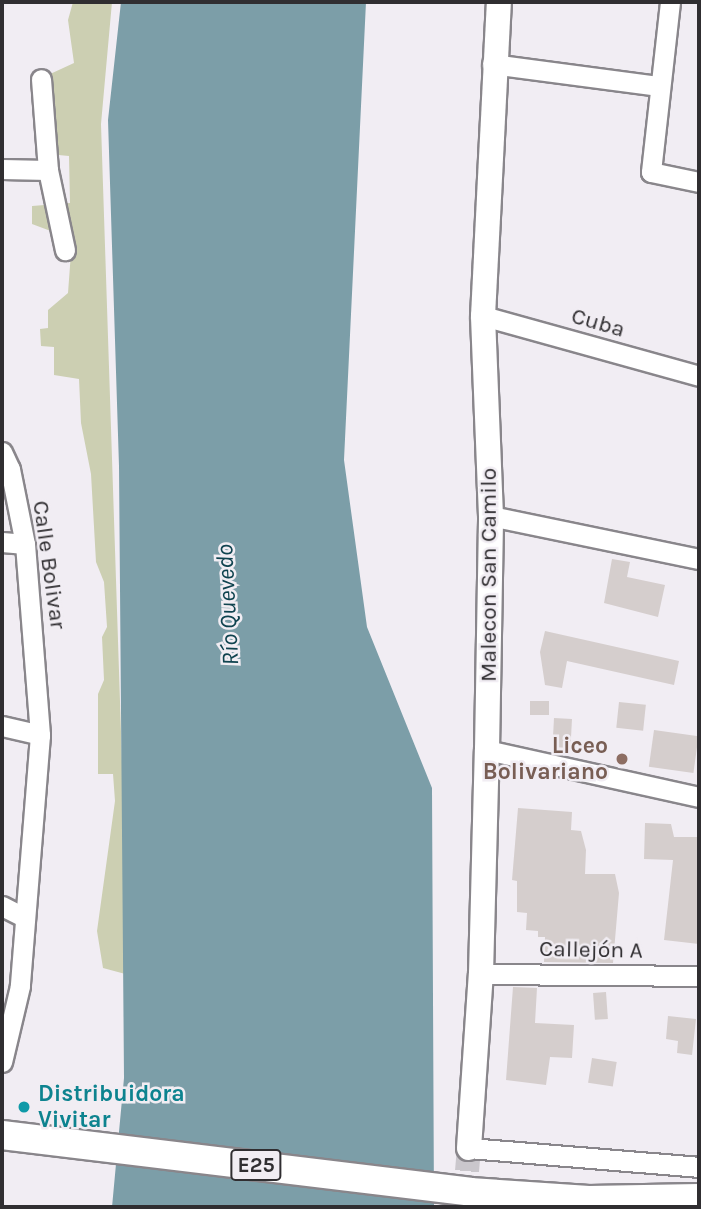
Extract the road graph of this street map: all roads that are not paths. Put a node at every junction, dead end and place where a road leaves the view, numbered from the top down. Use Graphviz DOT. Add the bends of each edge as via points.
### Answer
graph roads {
  1 [pos="499,2"];
  2 [pos="670,2"];
  3 [pos="492,64"];
  4 [pos="41,79"];
  5 [pos="660,86"];
  6 [pos="2,169"];
  7 [pos="48,170"];
  8 [pos="699,182"];
  9 [pos="65,250"];
  10 [pos="483,316"];
  11 [pos="699,376"];
  12 [pos="2,452"];
  13 [pos="491,516"];
  14 [pos="2,542"];
  15 [pos="25,544"];
  16 [pos="699,559"];
  17 [pos="2,726"];
  18 [pos="40,735"];
  19 [pos="487,750"];
  20 [pos="699,797"];
  21 [pos="2,906"];
  22 [pos="24,917"];
  23 [pos="481,974"];
  24 [pos="699,976"];
  25 [pos="2,1062"];
  26 [pos="2,1135"];
  27 [pos="469,1149"];
  28 [pos="699,1167"];
  29 [pos="699,1198"];
  30 [pos="589,1200"];
  31 [pos="633,1207"];
  1 -- 3 [label="main road, Malecon San Camilo"];
  2 -- 5 [label="street"];
  3 -- 5 [label="street"];
  3 -- 10 [label="main road, Malecon San Camilo"];
  4 -- 7 [label="street"];
  5 -- 8 [label="street" via="651,172"];
  6 -- 7 [label="street"];
  7 -- 9 [label="street"];
  10 -- 11 [label="street, Cuba"];
  10 -- 13 [label="main road, Malecon San Camilo"];
  12 -- 15 [label="street, Calle Bolivar" via="10,469"];
  13 -- 16 [label="street"];
  13 -- 19 [label="main road, Malecon San Camilo"];
  14 -- 15 [label="street"];
  15 -- 18 [label="street, Calle Bolivar"];
  17 -- 18 [label="street"];
  18 -- 22 [label="street, Calle Bolivar"];
  19 -- 20 [label="street"];
  19 -- 23 [label="main road, Malecon San Camilo"];
  21 -- 22 [label="street"];
  22 -- 25 [label="street, Calle Bolivar" via="20,986"];
  23 -- 24 [label="street, Callejón A"];
  23 -- 27 [label="main road, Malecon San Camilo"];
  26 -- 30 [label="highway, E25" via="446,1189"];
  27 -- 28 [label="street"];
  29 -- 30 [label="highway, E25"];
  30 -- 31 [label="highway, E25"];
}
